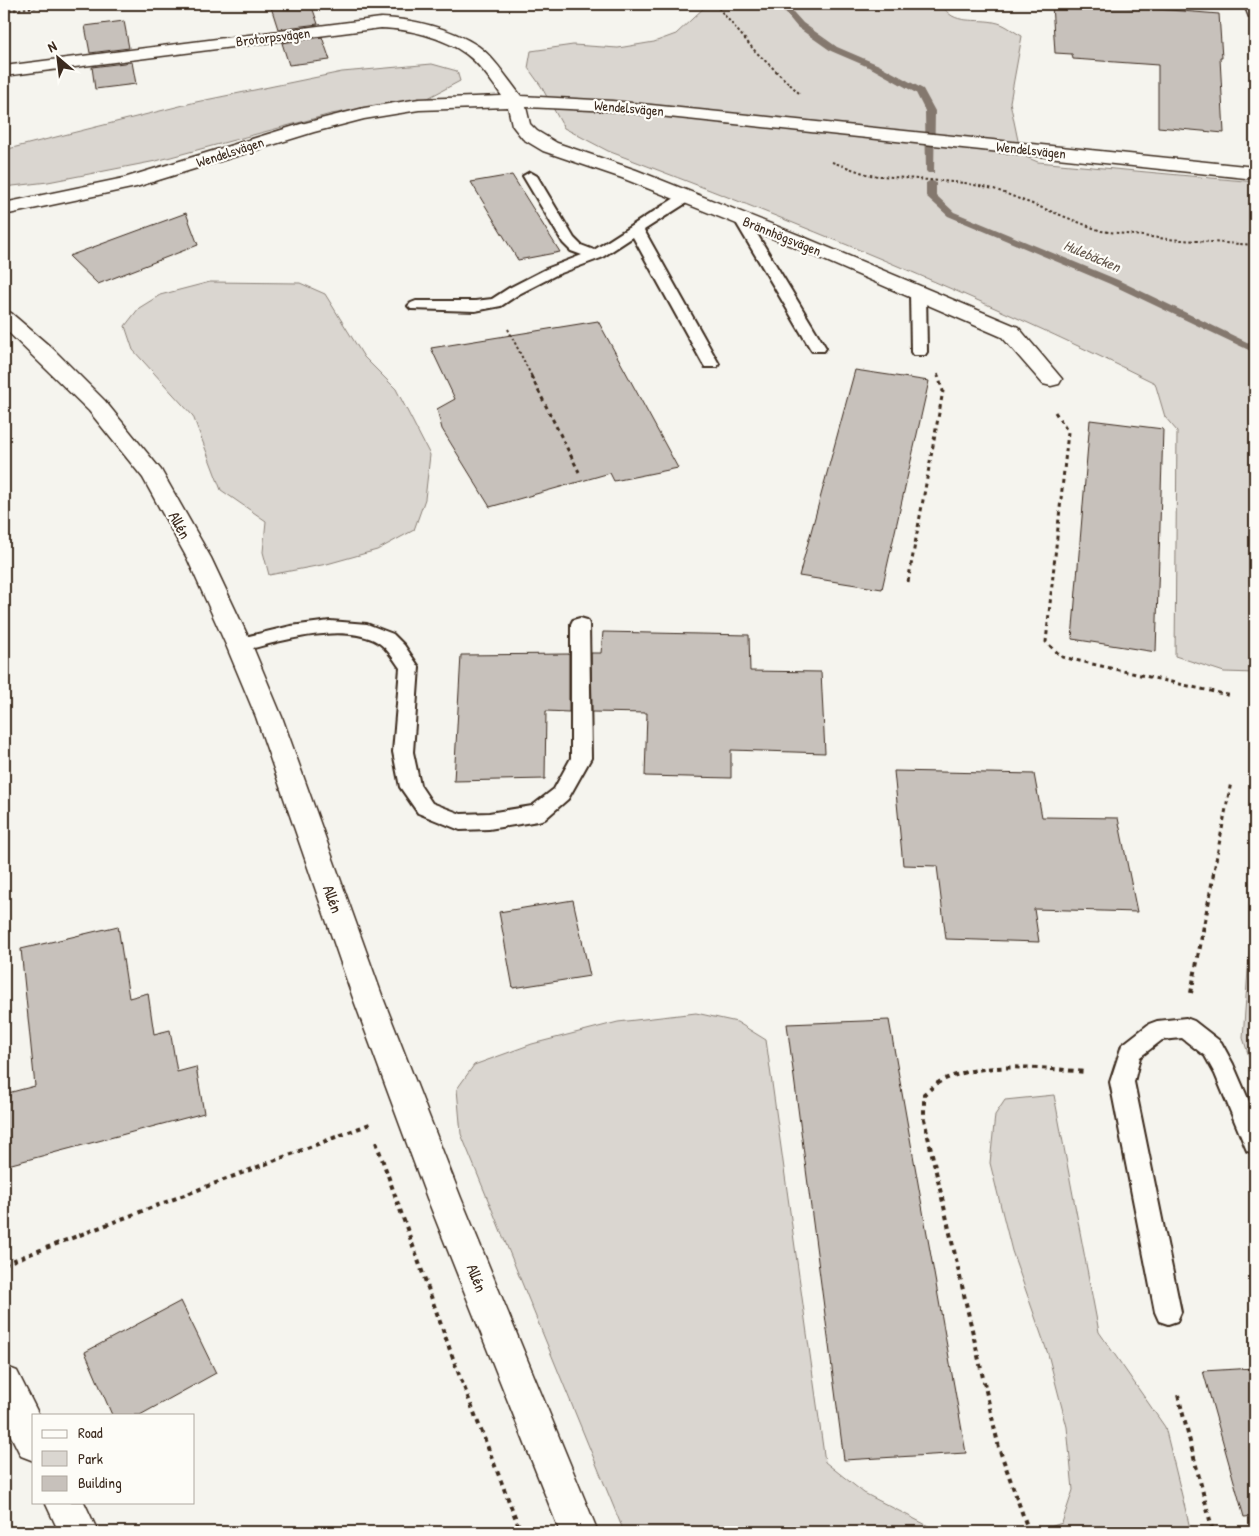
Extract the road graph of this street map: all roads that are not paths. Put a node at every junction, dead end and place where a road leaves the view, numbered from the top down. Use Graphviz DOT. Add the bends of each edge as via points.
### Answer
graph roads {
  1 [pos="1247,4"];
  2 [pos="1252,4"];
  3 [pos="1255,13"];
  4 [pos="4,71"];
  5 [pos="516,100"];
  6 [pos="1255,173"];
  7 [pos="530,176"];
  8 [pos="686,197"];
  9 [pos="7,207"];
  10 [pos="741,219"];
  11 [pos="636,229"];
  12 [pos="596,255"];
  13 [pos="918,291"];
  14 [pos="416,306"];
  15 [pos="4,317"];
  16 [pos="818,348"];
  17 [pos="919,352"];
  18 [pos="711,364"];
  19 [pos="1051,379"];
  20 [pos="580,624"];
  21 [pos="239,645"];
  22 [pos="1255,1143"];
  23 [pos="1168,1312"];
  24 [pos="4,1384"];
  25 [pos="32,1439"];
  26 [pos="65,1504"];
  27 [pos="79,1532"];
  28 [pos="579,1532"];
  1 -- 2 [label="street"];
  2 -- 3 [label="street"];
  4 -- 5 [label="street, Brotorpsvägen" via="373,24 402,24 447,37 472,50"];
  5 -- 6 [label="street, Wendelsvägen" via="612,106"];
  5 -- 8 [label="street, Brännhögsvägen" via="522,125 530,135 550,147"];
  5 -- 9 [label="street, Wendelsvägen" via="424,104 348,117 294,130 168,172"];
  7 -- 12 [label="lane" via="568,240 576,248"];
  8 -- 10 [label="street, Brännhögsvägen"];
  8 -- 11 [label="lane"];
  10 -- 13 [label="street, Brännhögsvägen"];
  10 -- 16 [label="lane"];
  11 -- 12 [label="lane"];
  11 -- 18 [label="lane"];
  12 -- 14 [label="lane" via="551,272 496,304"];
  13 -- 17 [label="lane"];
  13 -- 19 [label="street, Brännhögsvägen" via="1010,332"];
  15 -- 21 [label="street, Allén" via="97,406 153,475 199,558"];
  20 -- 21 [label="lane" via="582,758 561,794 538,813 489,821 460,822 425,808 410,787 402,752 410,667 397,649 381,636 353,628 303,629"];
  21 -- 28 [label="street, Allén" via="269,717 368,998 444,1198"];
  22 -- 23 [label="lane" via="1213,1049 1186,1028 1157,1031 1130,1052 1122,1082"];
  24 -- 25 [label="street"];
  26 -- 27 [label="street"];
}
